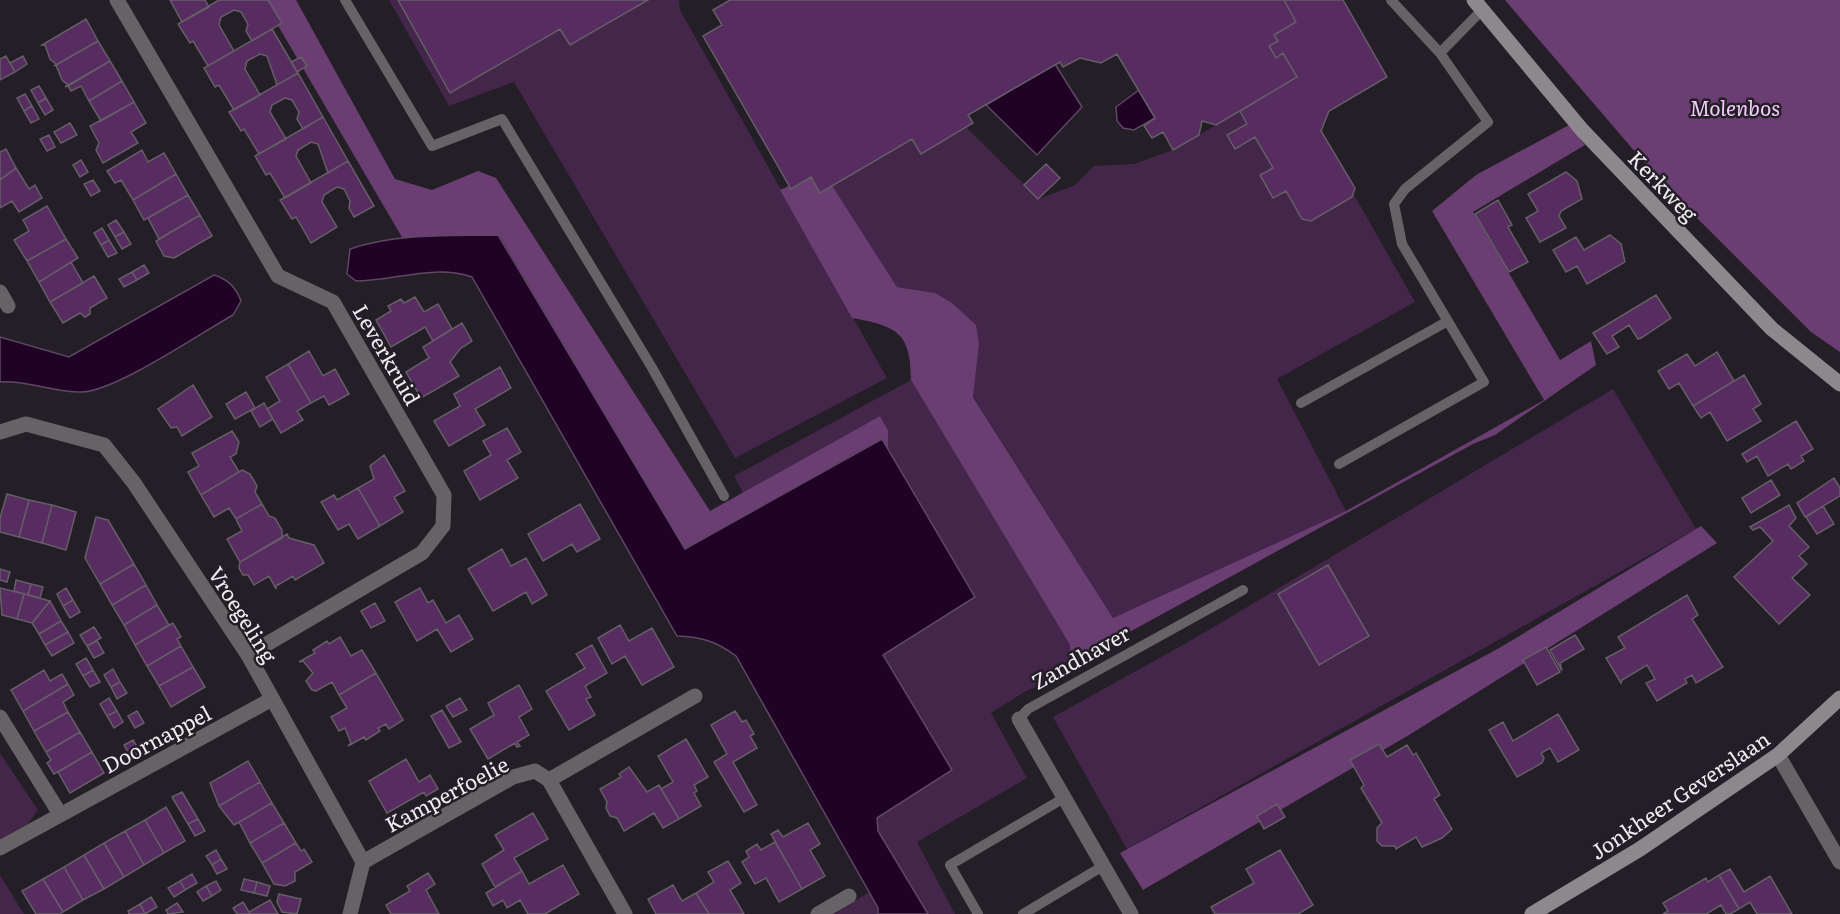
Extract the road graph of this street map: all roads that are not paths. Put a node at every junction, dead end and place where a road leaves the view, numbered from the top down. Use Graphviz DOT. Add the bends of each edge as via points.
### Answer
graph roads {
  1 [pos="117,0"];
  2 [pos="345,0"];
  3 [pos="1391,0"];
  4 [pos="1478,5"];
  5 [pos="1440,53"];
  6 [pos="0,292"];
  7 [pos="8,306"];
  8 [pos="1448,321"];
  9 [pos="1840,384"];
  10 [pos="1301,403"];
  11 [pos="0,432"];
  12 [pos="1339,464"];
  13 [pos="724,496"];
  14 [pos="1243,590"];
  15 [pos="248,655"];
  16 [pos="694,696"];
  17 [pos="1840,698"];
  18 [pos="272,699"];
  19 [pos="0,717"];
  20 [pos="1019,719"];
  21 [pos="1778,755"];
  22 [pos="549,780"];
  23 [pos="1064,798"];
  24 [pos="60,814"];
  25 [pos="0,848"];
  26 [pos="363,862"];
  27 [pos="1840,862"];
  28 [pos="1103,866"];
  29 [pos="849,896"];
  30 [pos="350,914"];
  31 [pos="625,914"];
  32 [pos="818,914"];
  33 [pos="978,914"];
  34 [pos="1023,914"];
  35 [pos="1131,914"];
  36 [pos="1532,914"];
  1 -- 15 [label="street, Leverkruid" via="278,276 333,302 444,495 443,526 422,553"];
  2 -- 13 [label="lane" via="432,146 502,118"];
  3 -- 5 [label="lane"];
  4 -- 5 [label="lane"];
  4 -- 9 [label="street, Kerkweg" via="1582,130 1772,329"];
  5 -- 8 [label="lane" via="1488,122 1405,189 1394,204 1402,244"];
  6 -- 7 [label="street"];
  8 -- 10 [label="lane"];
  8 -- 12 [label="lane" via="1484,382"];
  11 -- 15 [label="street, Vroegeling" via="27,424 104,445 134,483"];
  14 -- 20 [label="lane, Zandhaver" via="1028,709"];
  15 -- 18 [label="street, Vroegeling"];
  16 -- 22 [label="street"];
  17 -- 21 [label="street, Jonkheer Geverslaan"];
  18 -- 24 [label="street, Doornappel"];
  18 -- 26 [label="street, Vroegeling"];
  19 -- 24 [label="street"];
  20 -- 23 [label="street, Zandhaver"];
  21 -- 27 [label="street"];
  21 -- 36 [label="street, Jonkheer Geverslaan" via="1640,849"];
  22 -- 26 [label="street, Kamperfoelie" via="535,771 513,777"];
  22 -- 31 [label="street"];
  23 -- 28 [label="street, Zandhaver"];
  23 -- 33 [label="lane" via="950,865"];
  24 -- 25 [label="street, Doornappel"];
  26 -- 30 [label="street"];
  28 -- 34 [label="lane"];
  28 -- 35 [label="street, Zandhaver"];
  29 -- 32 [label="street"];
}
